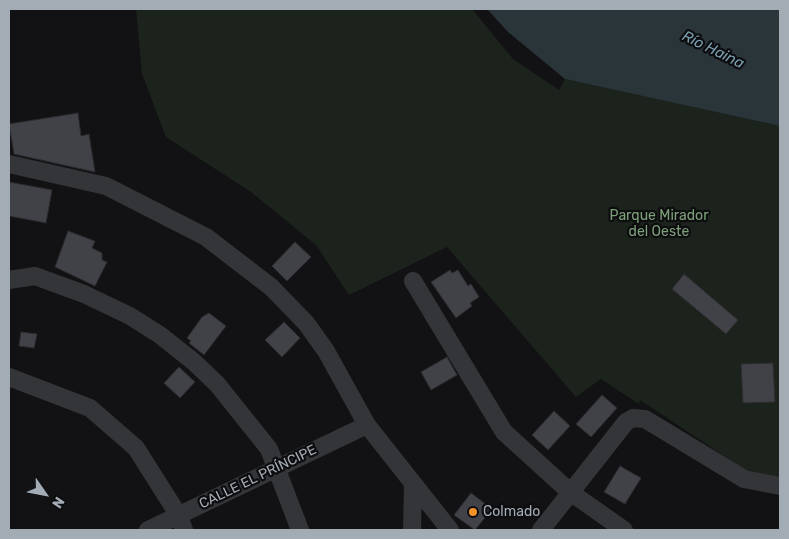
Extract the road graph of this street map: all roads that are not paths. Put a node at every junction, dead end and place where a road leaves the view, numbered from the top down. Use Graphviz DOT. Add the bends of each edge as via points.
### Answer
graph roads {
  1 [pos="9,164"];
  2 [pos="9,280"];
  3 [pos="413,281"];
  4 [pos="9,377"];
  5 [pos="367,425"];
  6 [pos="275,468"];
  7 [pos="413,484"];
  8 [pos="780,486"];
  9 [pos="570,492"];
  10 [pos="182,523"];
  11 [pos="148,530"];
  12 [pos="300,530"];
  13 [pos="412,530"];
  14 [pos="450,530"];
  15 [pos="541,530"];
  16 [pos="624,530"];
  1 -- 5 [label="street" via="106,186 206,237 271,287 306,324 326,351"];
  2 -- 6 [label="street" via="35,276 84,294 160,334 217,384 269,449"];
  3 -- 9 [label="street" via="504,432"];
  4 -- 10 [label="street" via="90,408 136,448"];
  5 -- 6 [label="street, CALLE EL PRÍNCIPE"];
  5 -- 7 [label="street"];
  6 -- 10 [label="street, CALLE EL PRÍNCIPE"];
  6 -- 12 [label="street"];
  7 -- 13 [label="street"];
  7 -- 14 [label="street"];
  8 -- 9 [label="street" via="744,479 645,418 633,418 626,422"];
  9 -- 15 [label="street"];
  9 -- 16 [label="street"];
  10 -- 11 [label="street, CALLE EL PRÍNCIPE"];
}
